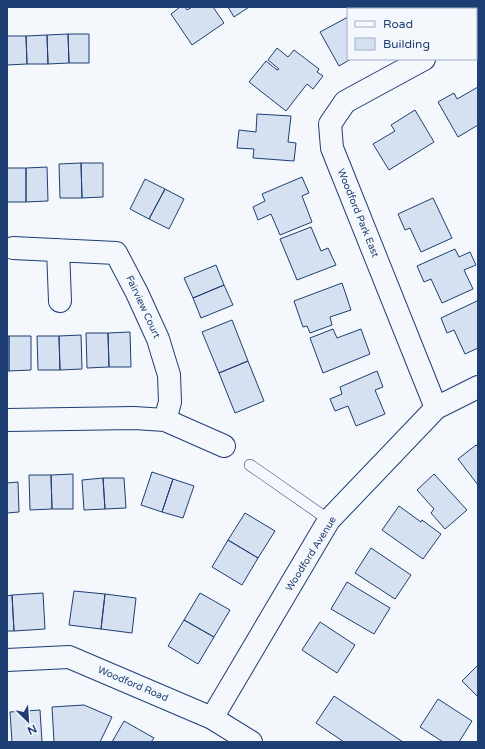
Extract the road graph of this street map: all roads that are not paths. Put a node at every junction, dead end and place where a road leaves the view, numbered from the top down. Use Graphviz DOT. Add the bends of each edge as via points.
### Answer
graph roads {
  1 [pos="422,60"];
  2 [pos="13,248"];
  3 [pos="58,250"];
  4 [pos="60,301"];
  5 [pos="478,387"];
  6 [pos="436,408"];
  7 [pos="7,420"];
  8 [pos="165,420"];
  9 [pos="224,446"];
  10 [pos="250,465"];
  11 [pos="329,520"];
  12 [pos="7,660"];
  13 [pos="212,718"];
  14 [pos="251,742"];
  1 -- 6 [label="street, Woodford Park East" via="345,102 330,124 332,148"];
  2 -- 3 [label="street, Fairview Court"];
  3 -- 4 [label="street"];
  3 -- 8 [label="street, Fairview Court" via="116,253 138,293 158,339 169,375 170,402"];
  5 -- 6 [label="street, Woodford Avenue"];
  6 -- 11 [label="street, Woodford Avenue"];
  7 -- 8 [label="street"];
  8 -- 9 [label="street"];
  10 -- 11 [label="lane"];
  11 -- 13 [label="street, Woodford Avenue"];
  12 -- 13 [label="street, Woodford Road" via="69,657"];
  13 -- 14 [label="street, Woodford Road"];
}
